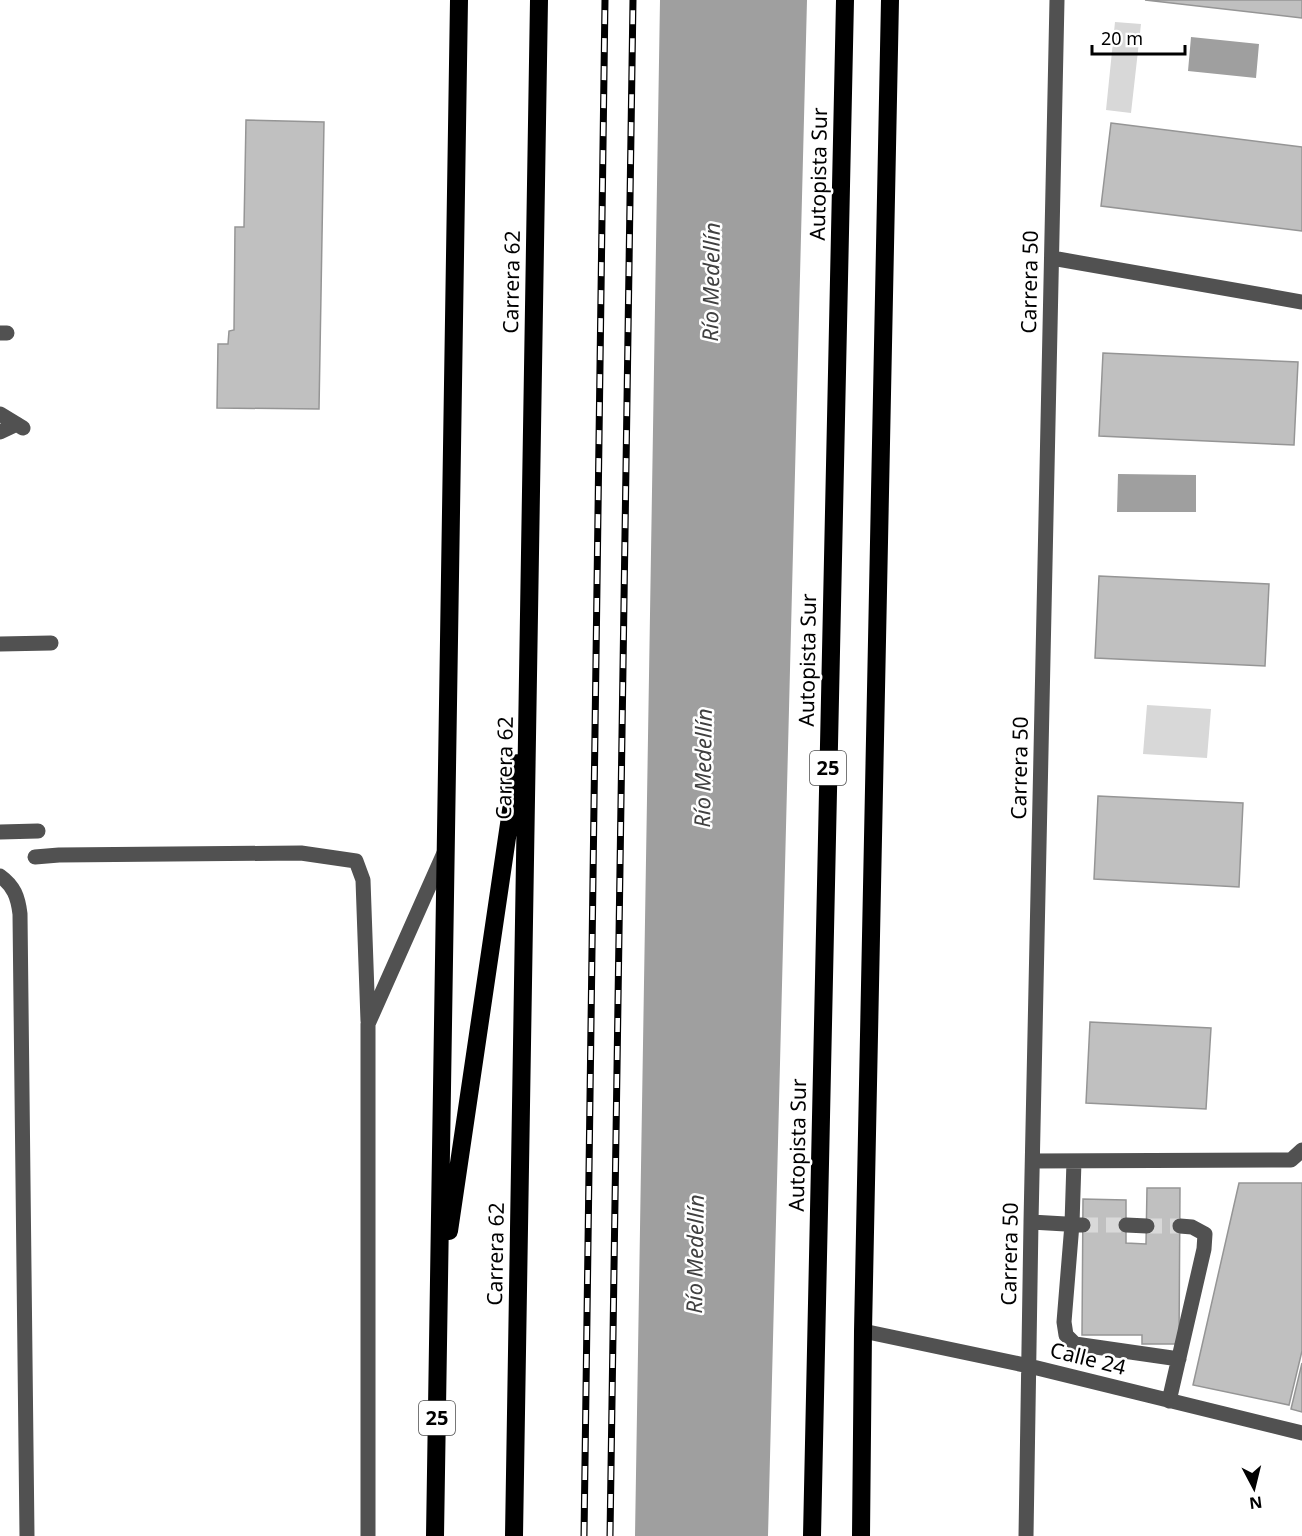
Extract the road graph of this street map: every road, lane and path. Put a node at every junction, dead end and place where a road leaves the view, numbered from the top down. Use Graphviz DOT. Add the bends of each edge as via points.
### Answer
graph roads {
  1 [pos="459,0"];
  2 [pos="539,0"];
  3 [pos="845,0"];
  4 [pos="890,0"];
  5 [pos="1057,0"];
  6 [pos="1052,258"];
  7 [pos="1302,302"];
  8 [pos="0,414"];
  9 [pos="0,432"];
  10 [pos="51,643"];
  11 [pos="0,644"];
  12 [pos="528,690"];
  13 [pos="38,831"];
  14 [pos="0,832"];
  15 [pos="445,851"];
  16 [pos="35,857"];
  17 [pos="0,876"];
  18 [pos="368,1024"];
  19 [pos="1302,1150"];
  20 [pos="1033,1161"];
  21 [pos="1074,1161"];
  22 [pos="1031,1222"];
  23 [pos="1077,1224"];
  24 [pos="1126,1225"];
  25 [pos="1146,1226"];
  26 [pos="1180,1226"];
  27 [pos="439,1300"];
  28 [pos="863,1331"];
  29 [pos="1179,1359"];
  30 [pos="1029,1366"];
  31 [pos="1169,1401"];
  32 [pos="1302,1432"];
  33 [pos="27,1536"];
  34 [pos="368,1536"];
  35 [pos="435,1536"];
  36 [pos="514,1536"];
  37 [pos="812,1536"];
  38 [pos="861,1536"];
  39 [pos="1026,1536"];
  1 -- 15 [label="highway, 25"];
  2 -- 12 [label="highway, Carrera 62"];
  3 -- 37 [label="highway, Autopista Sur / 25"];
  4 -- 28 [label="highway, 25"];
  5 -- 6 [label="street, Carrera 50"];
  6 -- 7 [label="street"];
  6 -- 20 [label="street, Carrera 50"];
  8 -- 9 [label="street" via="20,426"];
  10 -- 11 [label="street"];
  12 -- 27 [label="highway"];
  12 -- 36 [label="highway, Carrera 62"];
  13 -- 14 [label="street"];
  15 -- 18 [label="street"];
  15 -- 27 [label="highway, 25"];
  16 -- 18 [label="street" via="301,853 356,861 363,880"];
  17 -- 33 [label="street" via="13,888 20,914"];
  18 -- 34 [label="street"];
  19 -- 21 [label="street" via="1291,1160"];
  20 -- 21 [label="street"];
  20 -- 22 [label="street, Carrera 50"];
  21 -- 23 [label="street"];
  22 -- 23 [label="street"];
  22 -- 30 [label="street, Carrera 50"];
  23 -- 29 [label="street" via="1064,1322 1066,1335 1075,1344"];
  24 -- 25 [label="street"];
  26 -- 29 [label="street" via="1205,1234"];
  27 -- 35 [label="highway, 25"];
  28 -- 30 [label="street, Calle 24"];
  28 -- 38 [label="highway, 25"];
  29 -- 31 [label="street"];
  30 -- 31 [label="street, Calle 24"];
  30 -- 39 [label="street, Carrera 50"];
  31 -- 32 [label="street, Calle 24"];
}
